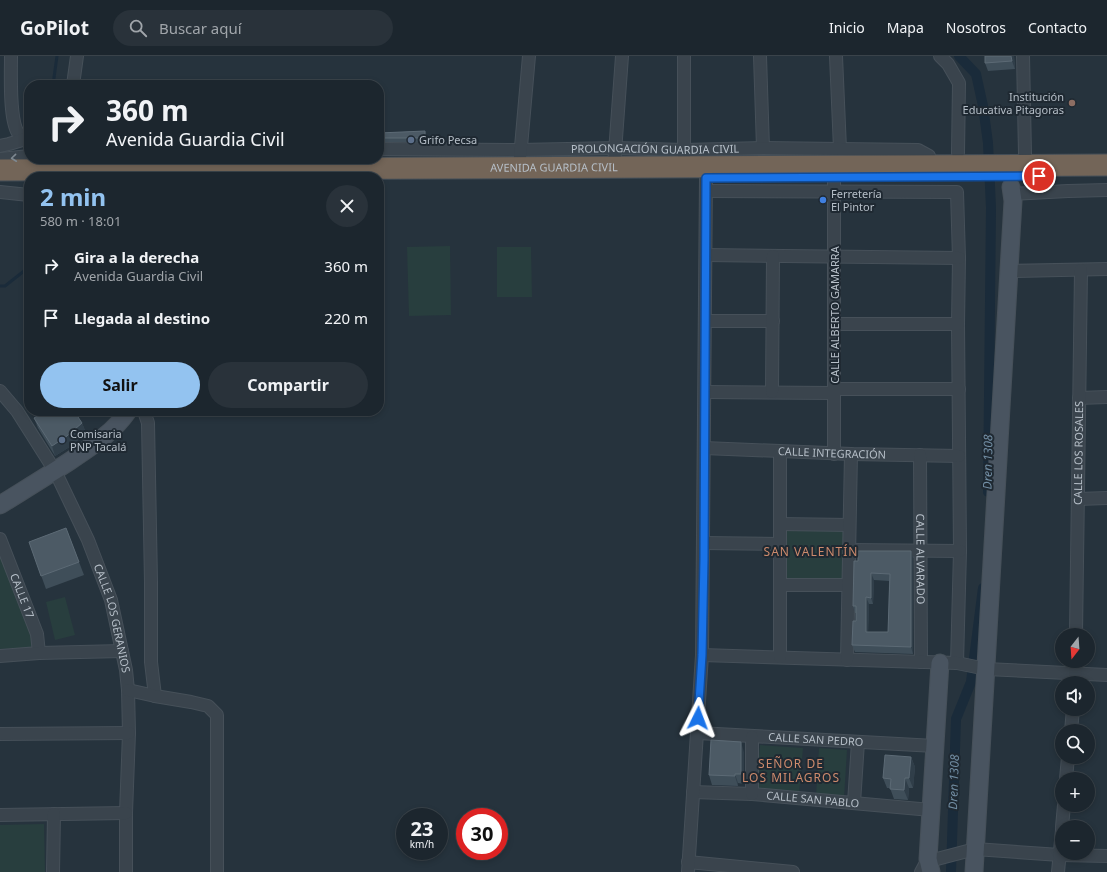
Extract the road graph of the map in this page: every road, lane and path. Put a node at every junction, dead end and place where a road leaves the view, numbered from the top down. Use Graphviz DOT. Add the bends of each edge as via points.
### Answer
graph roads {
  1 [pos="11,56"];
  2 [pos="77,56"];
  3 [pos="529,56"];
  4 [pos="622,56"];
  5 [pos="684,56"];
  6 [pos="760,56"];
  7 [pos="836,56"];
  8 [pos="940,56"];
  9 [pos="1023,56"];
  10 [pos="74,80"];
  11 [pos="24,136"];
  12 [pos="24,139"];
  13 [pos="0,146"];
  14 [pos="763,148"];
  15 [pos="384,149"];
  16 [pos="840,149"];
  17 [pos="1025,154"];
  18 [pos="929,156"];
  19 [pos="24,157"];
  20 [pos="615,157"];
  21 [pos="520,158"];
  22 [pos="684,158"];
  23 [pos="0,159"];
  24 [pos="384,163"];
  25 [pos="108,164"];
  26 [pos="355,164"];
  27 [pos="962,165"];
  28 [pos="1107,165"];
  29 [pos="0,170"];
  30 [pos="135,172"];
  31 [pos="1107,175"];
  32 [pos="384,181"];
  33 [pos="1009,181"];
  34 [pos="0,183"];
  35 [pos="24,183"];
  36 [pos="706,184"];
  37 [pos="834,185"];
  38 [pos="1107,190"];
  39 [pos="0,192"];
  40 [pos="24,194"];
  41 [pos="706,255"];
  42 [pos="773,256"];
  43 [pos="835,256"];
  44 [pos="959,258"];
  45 [pos="1107,269"];
  46 [pos="1081,270"];
  47 [pos="1010,271"];
  48 [pos="772,321"];
  49 [pos="705,322"];
  50 [pos="835,324"];
  51 [pos="958,324"];
  52 [pos="959,389"];
  53 [pos="0,391"];
  54 [pos="834,391"];
  55 [pos="705,392"];
  56 [pos="772,392"];
  57 [pos="1107,397"];
  58 [pos="1079,398"];
  59 [pos="113,416"];
  60 [pos="124,416"];
  61 [pos="146,416"];
  62 [pos="704,448"];
  63 [pos="780,451"];
  64 [pos="834,454"];
  65 [pos="850,454"];
  66 [pos="920,456"];
  67 [pos="959,456"];
  68 [pos="57,470"];
  69 [pos="1107,498"];
  70 [pos="1078,499"];
  71 [pos="0,505"];
  72 [pos="780,524"];
  73 [pos="849,525"];
  74 [pos="0,539"];
  75 [pos="704,543"];
  76 [pos="780,544"];
  77 [pos="849,550"];
  78 [pos="920,551"];
  79 [pos="960,551"];
  80 [pos="780,585"];
  81 [pos="848,585"];
  82 [pos="1076,628"];
  83 [pos="122,651"];
  84 [pos="39,653"];
  85 [pos="702,655"];
  86 [pos="0,656"];
  87 [pos="780,657"];
  88 [pos="847,660"];
  89 [pos="921,662"];
  90 [pos="940,663"];
  91 [pos="957,663"];
  92 [pos="986,669"];
  93 [pos="1075,672"];
  94 [pos="1107,675"];
  95 [pos="128,690"];
  96 [pos="155,696"];
  97 [pos="129,733"];
  98 [pos="698,733"];
  99 [pos="0,734"];
  100 [pos="752,737"];
  101 [pos="858,742"];
  102 [pos="935,746"];
  103 [pos="693,792"];
  104 [pos="752,794"];
  105 [pos="854,803"];
  106 [pos="931,810"];
  107 [pos="126,813"];
  108 [pos="54,814"];
  109 [pos="0,815"];
  110 [pos="975,849"];
  111 [pos="1055,855"];
  112 [pos="1095,856"];
  113 [pos="1107,856"];
  114 [pos="1059,860"];
  115 [pos="688,867"];
  116 [pos="927,868"];
  117 [pos="53,872"];
  118 [pos="126,872"];
  119 [pos="217,872"];
  120 [pos="793,872"];
  121 [pos="974,872"];
  122 [pos="1058,872"];
  1 -- 11 [label="street" via="11,110 14,123 19,133"];
  2 -- 10 [label="street"];
  3 -- 21 [label="street"];
  4 -- 20 [label="street"];
  5 -- 22 [label="street"];
  6 -- 14 [label="street"];
  7 -- 16 [label="street"];
  8 -- 27 [label="street" via="959,83"];
  9 -- 17 [label="street"];
  12 -- 13 [label="street"];
  14 -- 16 [label="street, PROLONGACIÓN GUARDIA CIVIL"];
  14 -- 22 [label="street, PROLONGACIÓN GUARDIA CIVIL"];
  15 -- 21 [label="street"];
  16 -- 18 [label="street, PROLONGACIÓN GUARDIA CIVIL" via="918,150"];
  19 -- 23 [label="street, one-way"];
  20 -- 21 [label="highway, AVENIDA GUARDIA CIVIL"];
  20 -- 22 [label="highway, AVENIDA GUARDIA CIVIL"];
  21 -- 24 [label="highway, AVENIDA GUARDIA CIVIL"];
  22 -- 27 [label="highway, AVENIDA GUARDIA CIVIL"];
  25 -- 30 [label="street"];
  26 -- 30 [label="highway, AVENIDA GUARDIA CIVIL"];
  27 -- 33 [label="highway, AVENIDA GUARDIA CIVIL"];
  27 -- 37 [label="highway, AVENIDA GUARDIA CIVIL"];
  28 -- 33 [label="highway, AVENIDA GUARDIA CIVIL"];
  29 -- 30 [label="highway, AVENIDA GUARDIA CIVIL"];
  31 -- 33 [label="highway, AVENIDA GUARDIA CIVIL"];
  32 -- 36 [label="highway, AVENIDA GUARDIA CIVIL"];
  33 -- 38 [label="street" via="1068,191"];
  33 -- 47 [label="street" via="1013,201"];
  34 -- 35 [label="highway"];
  36 -- 37 [label="highway, AVENIDA GUARDIA CIVIL"];
  36 -- 41 [label="street"];
  37 -- 43 [label="street, CALLE ALBERTO GAMARRA"];
  37 -- 44 [label="street" via="957,192"];
  39 -- 40 [label="street"];
  41 -- 42 [label="street"];
  41 -- 49 [label="street"];
  42 -- 43 [label="street"];
  42 -- 48 [label="street"];
  43 -- 44 [label="street"];
  43 -- 50 [label="street, CALLE ALBERTO GAMARRA"];
  44 -- 51 [label="street"];
  45 -- 46 [label="street"];
  46 -- 47 [label="street"];
  46 -- 58 [label="street, CALLE LOS ROSALES"];
  47 -- 92 [label="street"];
  48 -- 49 [label="street"];
  48 -- 56 [label="street"];
  49 -- 55 [label="street"];
  50 -- 51 [label="street"];
  50 -- 54 [label="street, CALLE ALBERTO GAMARRA"];
  51 -- 52 [label="street"];
  52 -- 54 [label="street"];
  52 -- 67 [label="street"];
  53 -- 68 [label="street, CALLE LOS GERANIOS" via="17,411"];
  54 -- 56 [label="street"];
  54 -- 64 [label="street, CALLE ALBERTO GAMARRA"];
  55 -- 56 [label="street"];
  55 -- 62 [label="street"];
  57 -- 58 [label="street"];
  58 -- 70 [label="street, CALLE LOS ROSALES"];
  59 -- 68 [label="street"];
  60 -- 68 [label="street" via="103,439"];
  61 -- 96 [label="street" via="148,423 151,662"];
  62 -- 63 [label="street, CALLE INTEGRACIÓN"];
  62 -- 75 [label="street"];
  63 -- 64 [label="street, CALLE INTEGRACIÓN"];
  63 -- 72 [label="street"];
  64 -- 65 [label="street, CALLE INTEGRACIÓN"];
  65 -- 66 [label="street, CALLE INTEGRACIÓN"];
  65 -- 73 [label="street"];
  66 -- 67 [label="street, CALLE INTEGRACIÓN"];
  66 -- 78 [label="street, CALLE ALVARADO"];
  67 -- 79 [label="street"];
  68 -- 71 [label="street"];
  68 -- 83 [label="street, CALLE LOS GERANIOS" via="111,600"];
  69 -- 70 [label="street"];
  70 -- 82 [label="street, CALLE LOS ROSALES"];
  72 -- 73 [label="street"];
  72 -- 76 [label="street"];
  73 -- 77 [label="street"];
  74 -- 84 [label="street, CALLE 17" via="37,634"];
  75 -- 76 [label="street"];
  75 -- 85 [label="street"];
  76 -- 80 [label="street"];
  77 -- 78 [label="street"];
  77 -- 81 [label="street"];
  78 -- 79 [label="street"];
  78 -- 89 [label="street, CALLE ALVARADO"];
  79 -- 91 [label="street"];
  80 -- 81 [label="street"];
  80 -- 87 [label="street"];
  81 -- 88 [label="street"];
  83 -- 84 [label="street"];
  83 -- 95 [label="street, CALLE LOS GERANIOS"];
  84 -- 86 [label="street"];
  85 -- 87 [label="street"];
  85 -- 98 [label="street"];
  87 -- 88 [label="street"];
  88 -- 89 [label="street"];
  89 -- 90 [label="street"];
  90 -- 91 [label="street"];
  90 -- 102 [label="street"];
  91 -- 92 [label="street"];
  92 -- 93 [label="street"];
  92 -- 110 [label="street"];
  93 -- 94 [label="street"];
  95 -- 96 [label="street"];
  95 -- 97 [label="street, CALLE LOS GERANIOS"];
  96 -- 119 [label="street" via="208,706 217,714"];
  97 -- 99 [label="street"];
  97 -- 107 [label="street, CALLE LOS GERANIOS"];
  98 -- 100 [label="street, CALLE SAN PEDRO"];
  98 -- 103 [label="street"];
  100 -- 101 [label="street, CALLE SAN PEDRO"];
  100 -- 104 [label="street"];
  101 -- 102 [label="street, CALLE SAN PEDRO"];
  101 -- 105 [label="street"];
  102 -- 106 [label="street"];
  103 -- 104 [label="street, CALLE SAN PABLO"];
  103 -- 115 [label="street"];
  104 -- 105 [label="street, CALLE SAN PABLO"];
  105 -- 106 [label="street, CALLE SAN PABLO"];
  106 -- 116 [label="street"];
  107 -- 108 [label="street"];
  107 -- 118 [label="street, CALLE LOS GERANIOS"];
  108 -- 109 [label="street"];
  108 -- 117 [label="street"];
  110 -- 111 [label="street"];
  110 -- 116 [label="street" via="937,859"];
  110 -- 121 [label="street"];
  112 -- 113 [label="street"];
  114 -- 122 [label="street"];
  115 -- 120 [label="street"];
}
